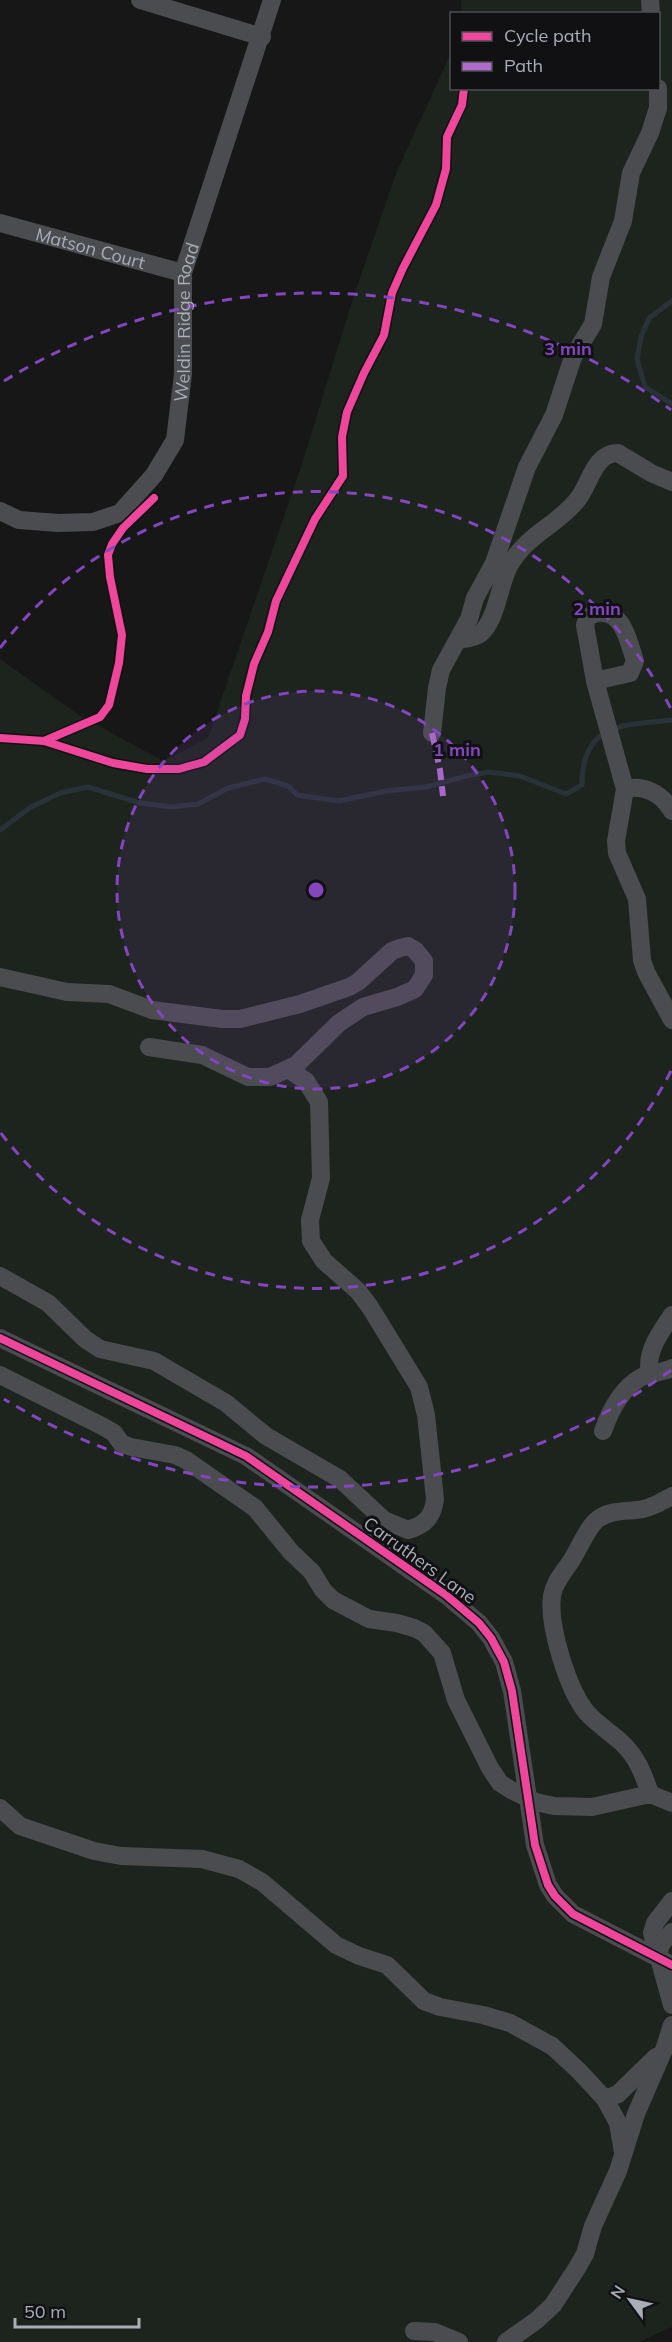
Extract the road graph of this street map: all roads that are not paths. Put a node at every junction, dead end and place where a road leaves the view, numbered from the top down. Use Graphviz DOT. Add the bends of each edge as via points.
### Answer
graph roads {
  1 [pos="141,0"];
  2 [pos="272,0"];
  3 [pos="262,37"];
  4 [pos="657,90"];
  5 [pos="0,223"];
  6 [pos="183,273"];
  7 [pos="672,482"];
  8 [pos="0,511"];
  9 [pos="458,640"];
  10 [pos="595,681"];
  11 [pos="432,733"];
  12 [pos="625,789"];
  13 [pos="672,811"];
  14 [pos="0,977"];
  15 [pos="672,1020"];
  16 [pos="149,1047"];
  17 [pos="288,1069"];
  18 [pos="0,1276"];
  19 [pos="672,1315"];
  20 [pos="0,1338"];
  21 [pos="672,1368"];
  22 [pos="0,1375"];
  23 [pos="650,1375"];
  24 [pos="603,1431"];
  25 [pos="672,1496"];
  26 [pos="650,1794"];
  27 [pos="528,1798"];
  28 [pos="672,1803"];
  29 [pos="0,1808"];
  30 [pos="672,1901"];
  31 [pos="672,1932"];
  32 [pos="665,1961"];
  33 [pos="672,2005"];
  34 [pos="672,2025"];
  35 [pos="665,2047"];
  36 [pos="605,2099"];
  37 [pos="623,2152"];
  38 [pos="414,2331"];
  39 [pos="459,2342"];
  40 [pos="506,2342"];
  1 -- 3 [label="street"];
  2 -- 3 [label="street, Weldin Ridge Road"];
  3 -- 6 [label="street, Weldin Ridge Road"];
  4 -- 9 [label="street" via="658,108 631,173 624,221 601,277 593,324 573,357 554,415 527,467 494,563"];
  5 -- 6 [label="street, Matson Court"];
  6 -- 8 [label="street, Weldin Ridge Road" via="183,374 175,440 154,475 120,513 93,522 20,520"];
  7 -- 9 [label="street" via="618,453 601,459 572,506 528,541 510,565 484,629 480,634"];
  9 -- 11 [label="street" via="441,670"];
  10 -- 12 [label="street"];
  12 -- 13 [label="street" via="646,789 666,800"];
  12 -- 15 [label="street" via="617,853 637,899 644,966"];
  14 -- 17 [label="street" via="67,992 108,994 152,1010 240,1019 349,987 400,948 408,946 421,954 425,968 415,989 358,1011"];
  16 -- 17 [label="street" via="202,1054 260,1079"];
  17 -- 18 [label="street" via="306,1081 319,1102 321,1178 310,1220 310,1241 324,1261 370,1307 419,1387 435,1499 426,1523 408,1530 389,1523 340,1479 266,1436 226,1403 154,1361 100,1349 48,1304"];
  19 -- 23 [label="street" via="655,1342 649,1361"];
  20 -- 27 [label="street, Carruthers Lane" via="246,1456 469,1613 491,1638 508,1673"];
  21 -- 23 [label="street"];
  22 -- 27 [label="street" via="102,1426 121,1443 175,1455 198,1467 255,1508 333,1600 369,1618 424,1633 442,1653 456,1700 490,1768 500,1783"];
  23 -- 24 [label="street" via="621,1396"];
  25 -- 26 [label="street" via="655,1505 620,1510 598,1519 560,1577 552,1598 569,1684 589,1714 630,1752"];
  26 -- 27 [label="street" via="592,1807 554,1806"];
  26 -- 28 [label="street"];
  27 -- 32 [label="street, Carruthers Lane" via="537,1854 555,1896 573,1914"];
  29 -- 36 [label="street" via="20,1826 94,1851 202,1859 239,1869 262,1882 336,1945 387,1965 424,2001 510,2023 552,2046"];
  30 -- 32 [label="street" via="652,1928"];
  31 -- 32 [label="street" via="661,1944"];
  32 -- 33 [label="street"];
  34 -- 35 [label="street"];
  35 -- 36 [label="street" via="618,2094"];
  35 -- 37 [label="street"];
  36 -- 37 [label="street" via="618,2123"];
  37 -- 40 [label="street" via="585,2254 568,2285 554,2305"];
  38 -- 39 [label="street" via="435,2332"];
}
